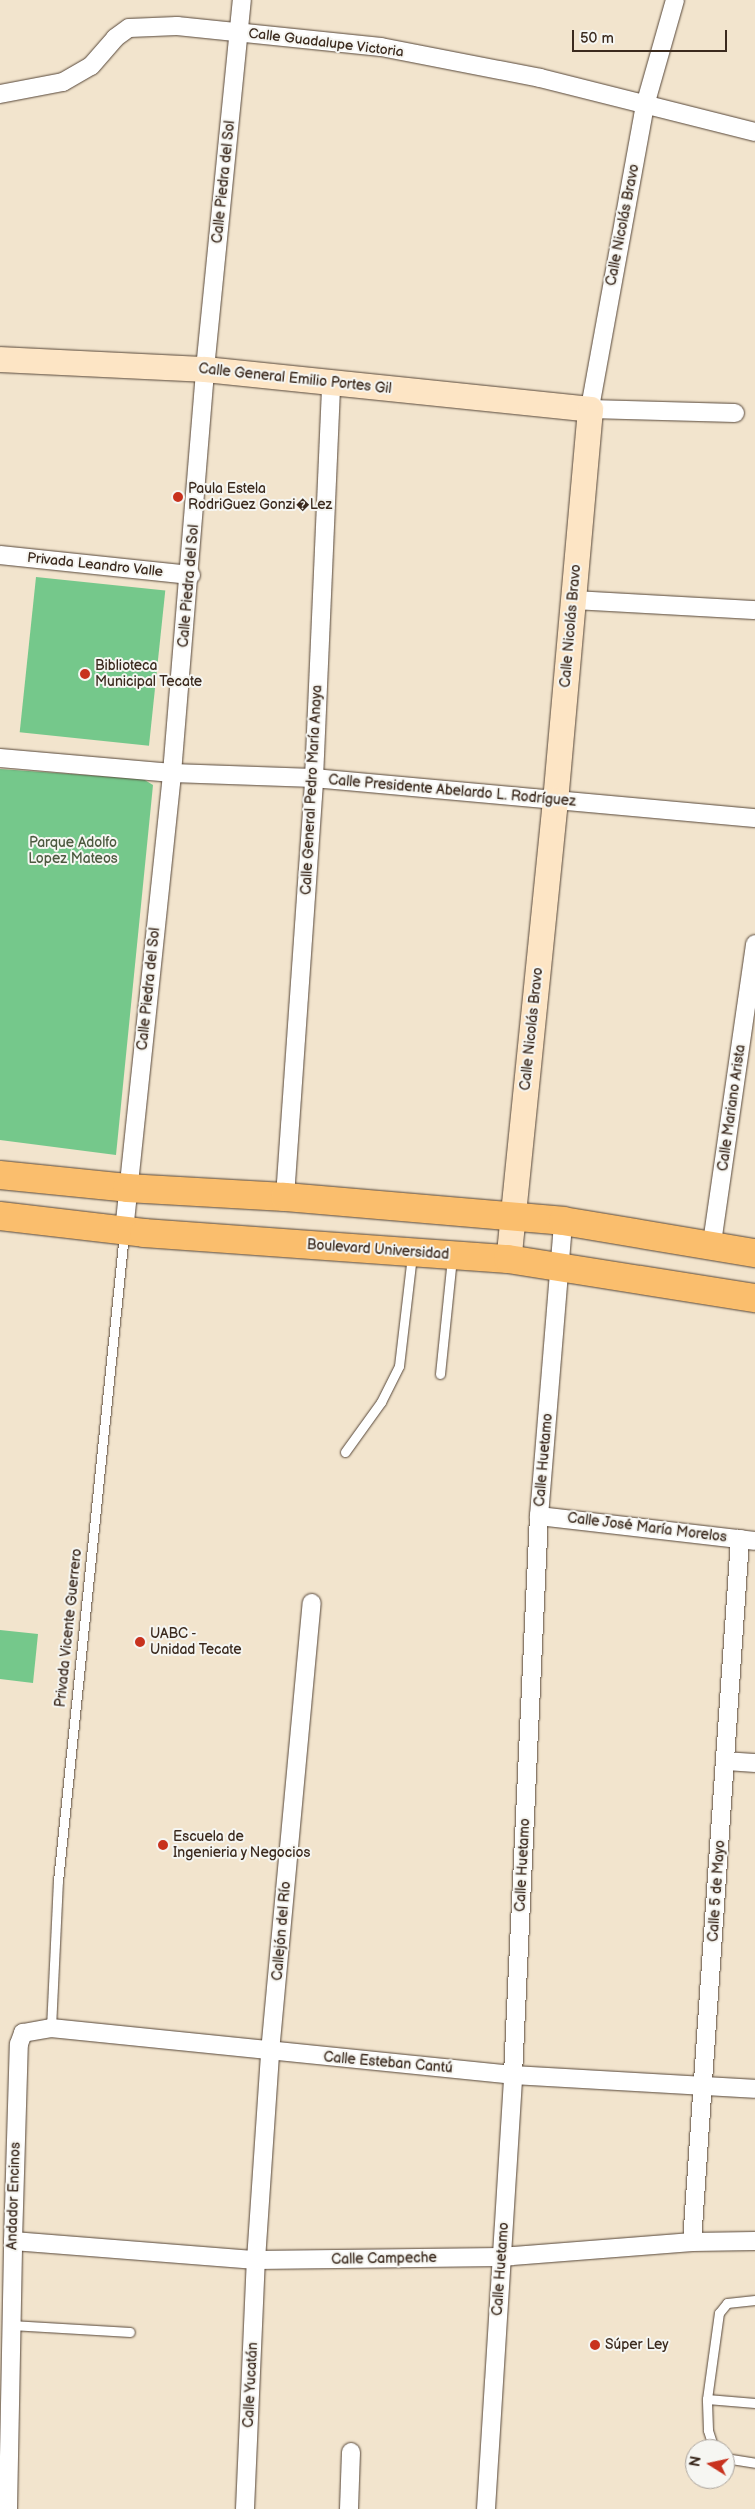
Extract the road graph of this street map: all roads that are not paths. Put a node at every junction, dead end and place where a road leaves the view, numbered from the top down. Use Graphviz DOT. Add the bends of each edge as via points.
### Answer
graph roads {
  1 [pos="242,0"];
  2 [pos="675,0"];
  3 [pos="240,33"];
  4 [pos="0,94"];
  5 [pos="645,105"];
  6 [pos="755,132"];
  7 [pos="0,359"];
  8 [pos="205,369"];
  9 [pos="331,382"];
  10 [pos="590,409"];
  11 [pos="735,412"];
  12 [pos="0,555"];
  13 [pos="191,575"];
  14 [pos="574,600"];
  15 [pos="755,610"];
  16 [pos="0,758"];
  17 [pos="172,772"];
  18 [pos="314,778"];
  19 [pos="555,800"];
  20 [pos="755,818"];
  21 [pos="755,944"];
  22 [pos="0,1175"];
  23 [pos="127,1188"];
  24 [pos="285,1197"];
  25 [pos="0,1216"];
  26 [pos="512,1216"];
  27 [pos="563,1220"];
  28 [pos="124,1231"];
  29 [pos="712,1243"];
  30 [pos="412,1252"];
  31 [pos="755,1253"];
  32 [pos="452,1255"];
  33 [pos="508,1259"];
  34 [pos="561,1266"];
  35 [pos="755,1298"];
  36 [pos="440,1374"];
  37 [pos="345,1452"];
  38 [pos="540,1516"];
  39 [pos="748,1540"];
  40 [pos="312,1603"];
  41 [pos="725,1761"];
  42 [pos="755,1763"];
  43 [pos="51,2028"];
  44 [pos="23,2033"];
  45 [pos="270,2052"];
  46 [pos="512,2075"];
  47 [pos="704,2085"];
  48 [pos="755,2089"];
  49 [pos="13,2241"];
  50 [pos="692,2242"];
  51 [pos="755,2242"];
  52 [pos="501,2257"];
  53 [pos="256,2260"];
  54 [pos="755,2300"];
  55 [pos="11,2325"];
  56 [pos="130,2332"];
  57 [pos="707,2399"];
  58 [pos="755,2403"];
  59 [pos="711,2439"];
  60 [pos="351,2452"];
  61 [pos="735,2460"];
  62 [pos="755,2463"];
  63 [pos="8,2509"];
  64 [pos="245,2509"];
  65 [pos="350,2509"];
  66 [pos="486,2509"];
  1 -- 3 [label="street, Calle Piedra del Sol"];
  2 -- 5 [label="street, Calle Nicolás Bravo"];
  3 -- 4 [label="street, Calle Guadalupe Victoria" via="177,26 129,28 115,38 91,66 63,82"];
  3 -- 5 [label="street, Calle Guadalupe Victoria" via="382,47 540,78"];
  3 -- 8 [label="street, Calle Piedra del Sol"];
  5 -- 6 [label="street, Calle Guadalupe Victoria"];
  5 -- 10 [label="street, Calle Nicolás Bravo"];
  7 -- 8 [label="street, Calle General Emilio Portes Gil"];
  8 -- 9 [label="street, Calle General Emilio Portes Gil"];
  8 -- 13 [label="street, Calle Piedra del Sol"];
  9 -- 10 [label="street, Calle General Emilio Portes Gil"];
  9 -- 18 [label="street, Calle General Pedro María Anaya"];
  10 -- 11 [label="street"];
  10 -- 14 [label="street, Calle Nicolás Bravo"];
  12 -- 13 [label="street, Privada Leandro Valle"];
  13 -- 17 [label="street, Calle Piedra del Sol"];
  14 -- 15 [label="street"];
  14 -- 19 [label="street, Calle Nicolás Bravo"];
  16 -- 17 [label="street, Calle Presidente Abelardo L. Rodríguez"];
  17 -- 18 [label="street, Calle Presidente Abelardo L. Rodríguez"];
  17 -- 23 [label="street, Calle Piedra del Sol"];
  18 -- 19 [label="street, Calle Presidente Abelardo L. Rodríguez"];
  18 -- 24 [label="street, Calle General Pedro María Anaya"];
  19 -- 20 [label="street, Calle Presidente Abelardo L. Rodríguez"];
  19 -- 26 [label="street, Calle Nicolás Bravo"];
  21 -- 29 [label="street, Calle Mariano Arista"];
  22 -- 23 [label="main road"];
  23 -- 24 [label="main road"];
  23 -- 28 [label="street, Calle Piedra del Sol"];
  24 -- 26 [label="main road"];
  25 -- 28 [label="main road, Boulevard Universidad"];
  26 -- 27 [label="main road"];
  26 -- 33 [label="street, Calle Nicolás Bravo"];
  27 -- 29 [label="main road"];
  27 -- 34 [label="street, Calle Huetamo"];
  28 -- 30 [label="main road, Boulevard Universidad"];
  28 -- 43 [label="lane, Privada Vicente Guerrero" via="63,1832"];
  29 -- 31 [label="main road"];
  30 -- 32 [label="main road, Boulevard Universidad"];
  30 -- 37 [label="lane" via="399,1366 381,1402"];
  32 -- 33 [label="main road, Boulevard Universidad"];
  32 -- 36 [label="lane"];
  33 -- 34 [label="main road, Boulevard Universidad"];
  34 -- 35 [label="main road, Boulevard Universidad"];
  34 -- 38 [label="street, Calle Huetamo"];
  38 -- 39 [label="street, Calle José María Morelos"];
  38 -- 46 [label="street, Calle Huetamo"];
  39 -- 41 [label="street, Calle 5 de Mayo"];
  40 -- 45 [label="street, Callejón del Río"];
  41 -- 42 [label="street"];
  41 -- 47 [label="street, Calle 5 de Mayo"];
  43 -- 44 [label="street, Calle Esteban Cantú"];
  43 -- 45 [label="street, Calle Esteban Cantú"];
  44 -- 49 [label="street, Andador Encinos" via="19,2044"];
  45 -- 46 [label="street, Calle Esteban Cantú"];
  45 -- 53 [label="street, Callejón del Río"];
  46 -- 47 [label="street, Calle Esteban Cantú"];
  46 -- 52 [label="street, Calle Huetamo"];
  47 -- 48 [label="street, Calle Esteban Cantú"];
  47 -- 50 [label="street, Calle 5 de Mayo"];
  49 -- 53 [label="street, Calle Campeche"];
  49 -- 55 [label="street, Andador Encinos"];
  50 -- 51 [label="street, Calle Campeche"];
  50 -- 52 [label="street, Calle Campeche"];
  52 -- 53 [label="street, Calle Campeche"];
  52 -- 66 [label="street, Calle Huetamo"];
  53 -- 64 [label="street, Calle Yucatán"];
  54 -- 57 [label="lane" via="727,2303 719,2313"];
  55 -- 56 [label="lane"];
  55 -- 63 [label="street, Andador Encinos"];
  57 -- 58 [label="lane"];
  57 -- 59 [label="lane"];
  60 -- 65 [label="street"];
  61 -- 62 [label="lane"];
}
